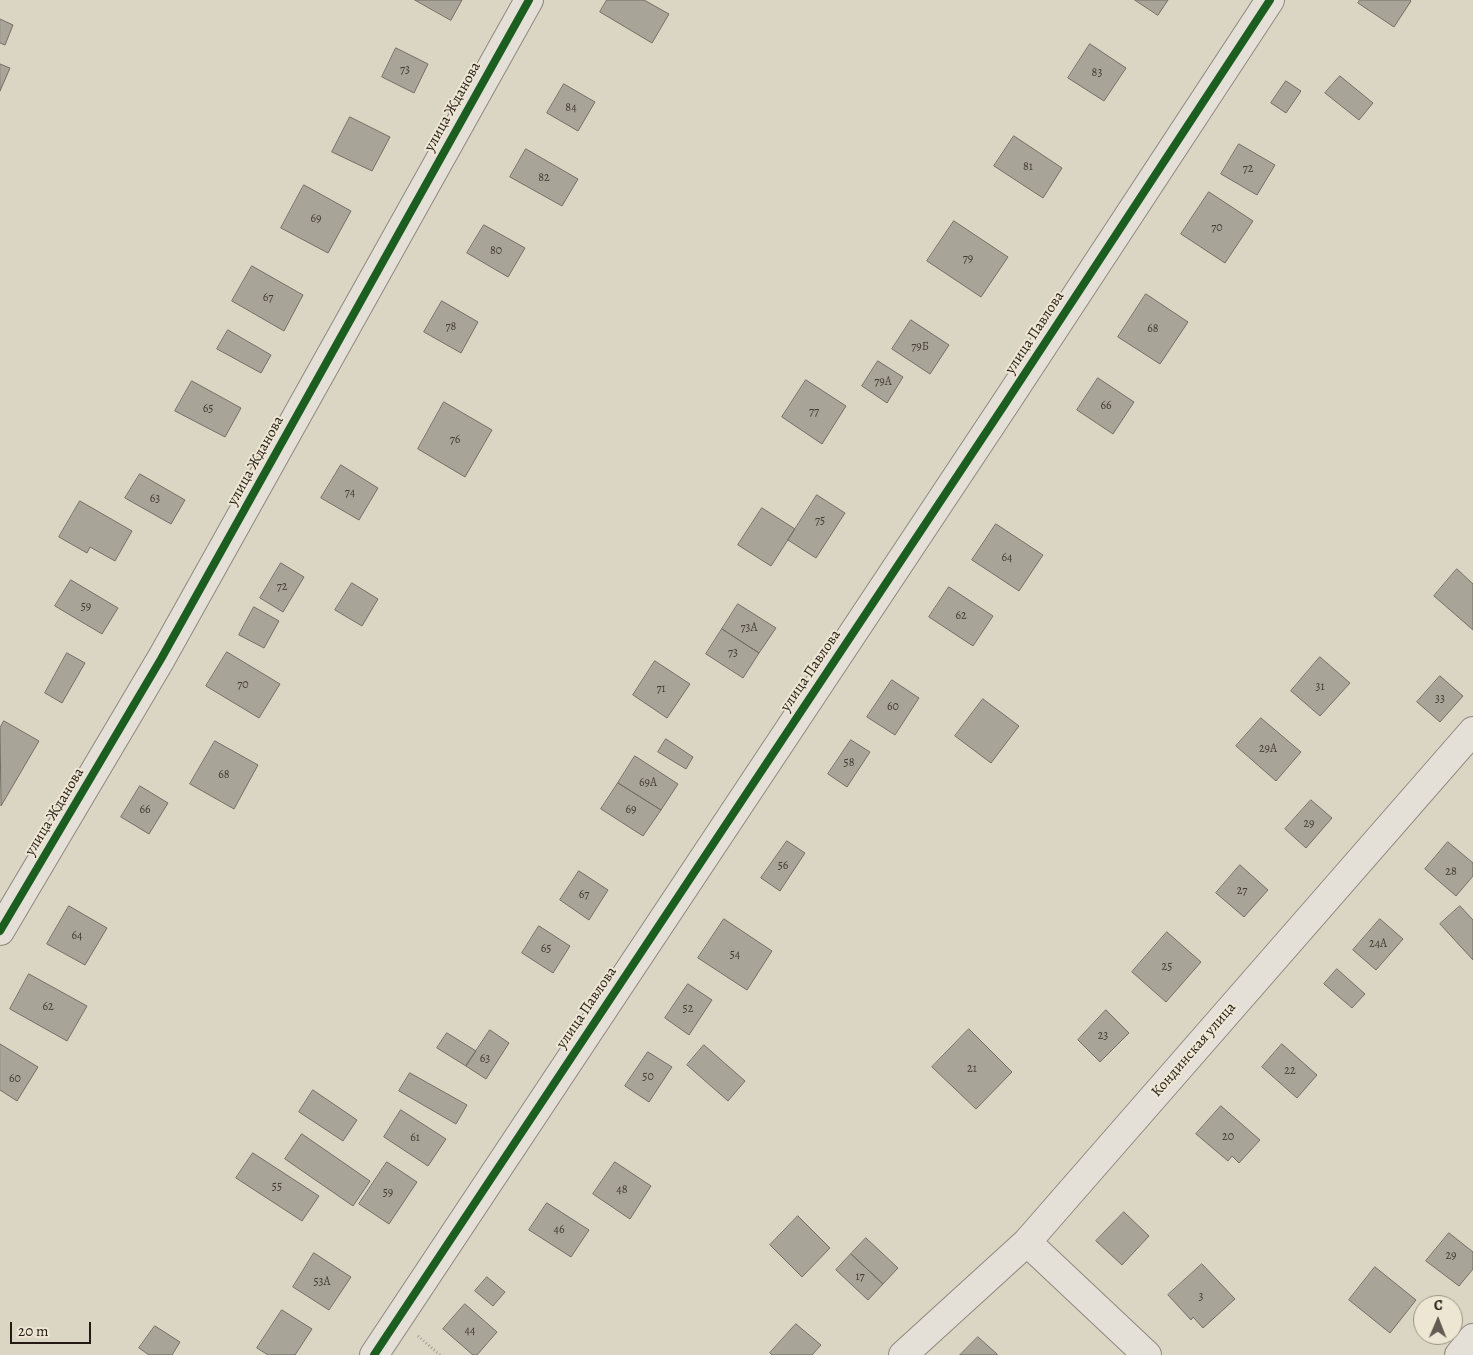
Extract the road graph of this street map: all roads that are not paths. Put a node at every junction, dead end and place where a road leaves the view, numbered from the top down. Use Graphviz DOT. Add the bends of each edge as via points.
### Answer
graph roads {
  1 [pos="528,0"];
  2 [pos="1270,0"];
  3 [pos="1473,731"];
  4 [pos="0,930"];
  5 [pos="1027,1242"];
  6 [pos="1473,1338"];
  7 [pos="374,1355"];
  8 [pos="903,1355"];
  9 [pos="1147,1355"];
  10 [pos="1459,1355"];
  1 -- 4 [label="street, улица Жданова" via="162,659"];
  2 -- 7 [label="street, улица Павлова"];
  3 -- 5 [label="street, Кондинская улица"];
  5 -- 8 [label="street, Кондинская улица"];
  5 -- 9 [label="street"];
  6 -- 10 [label="street"];
}
